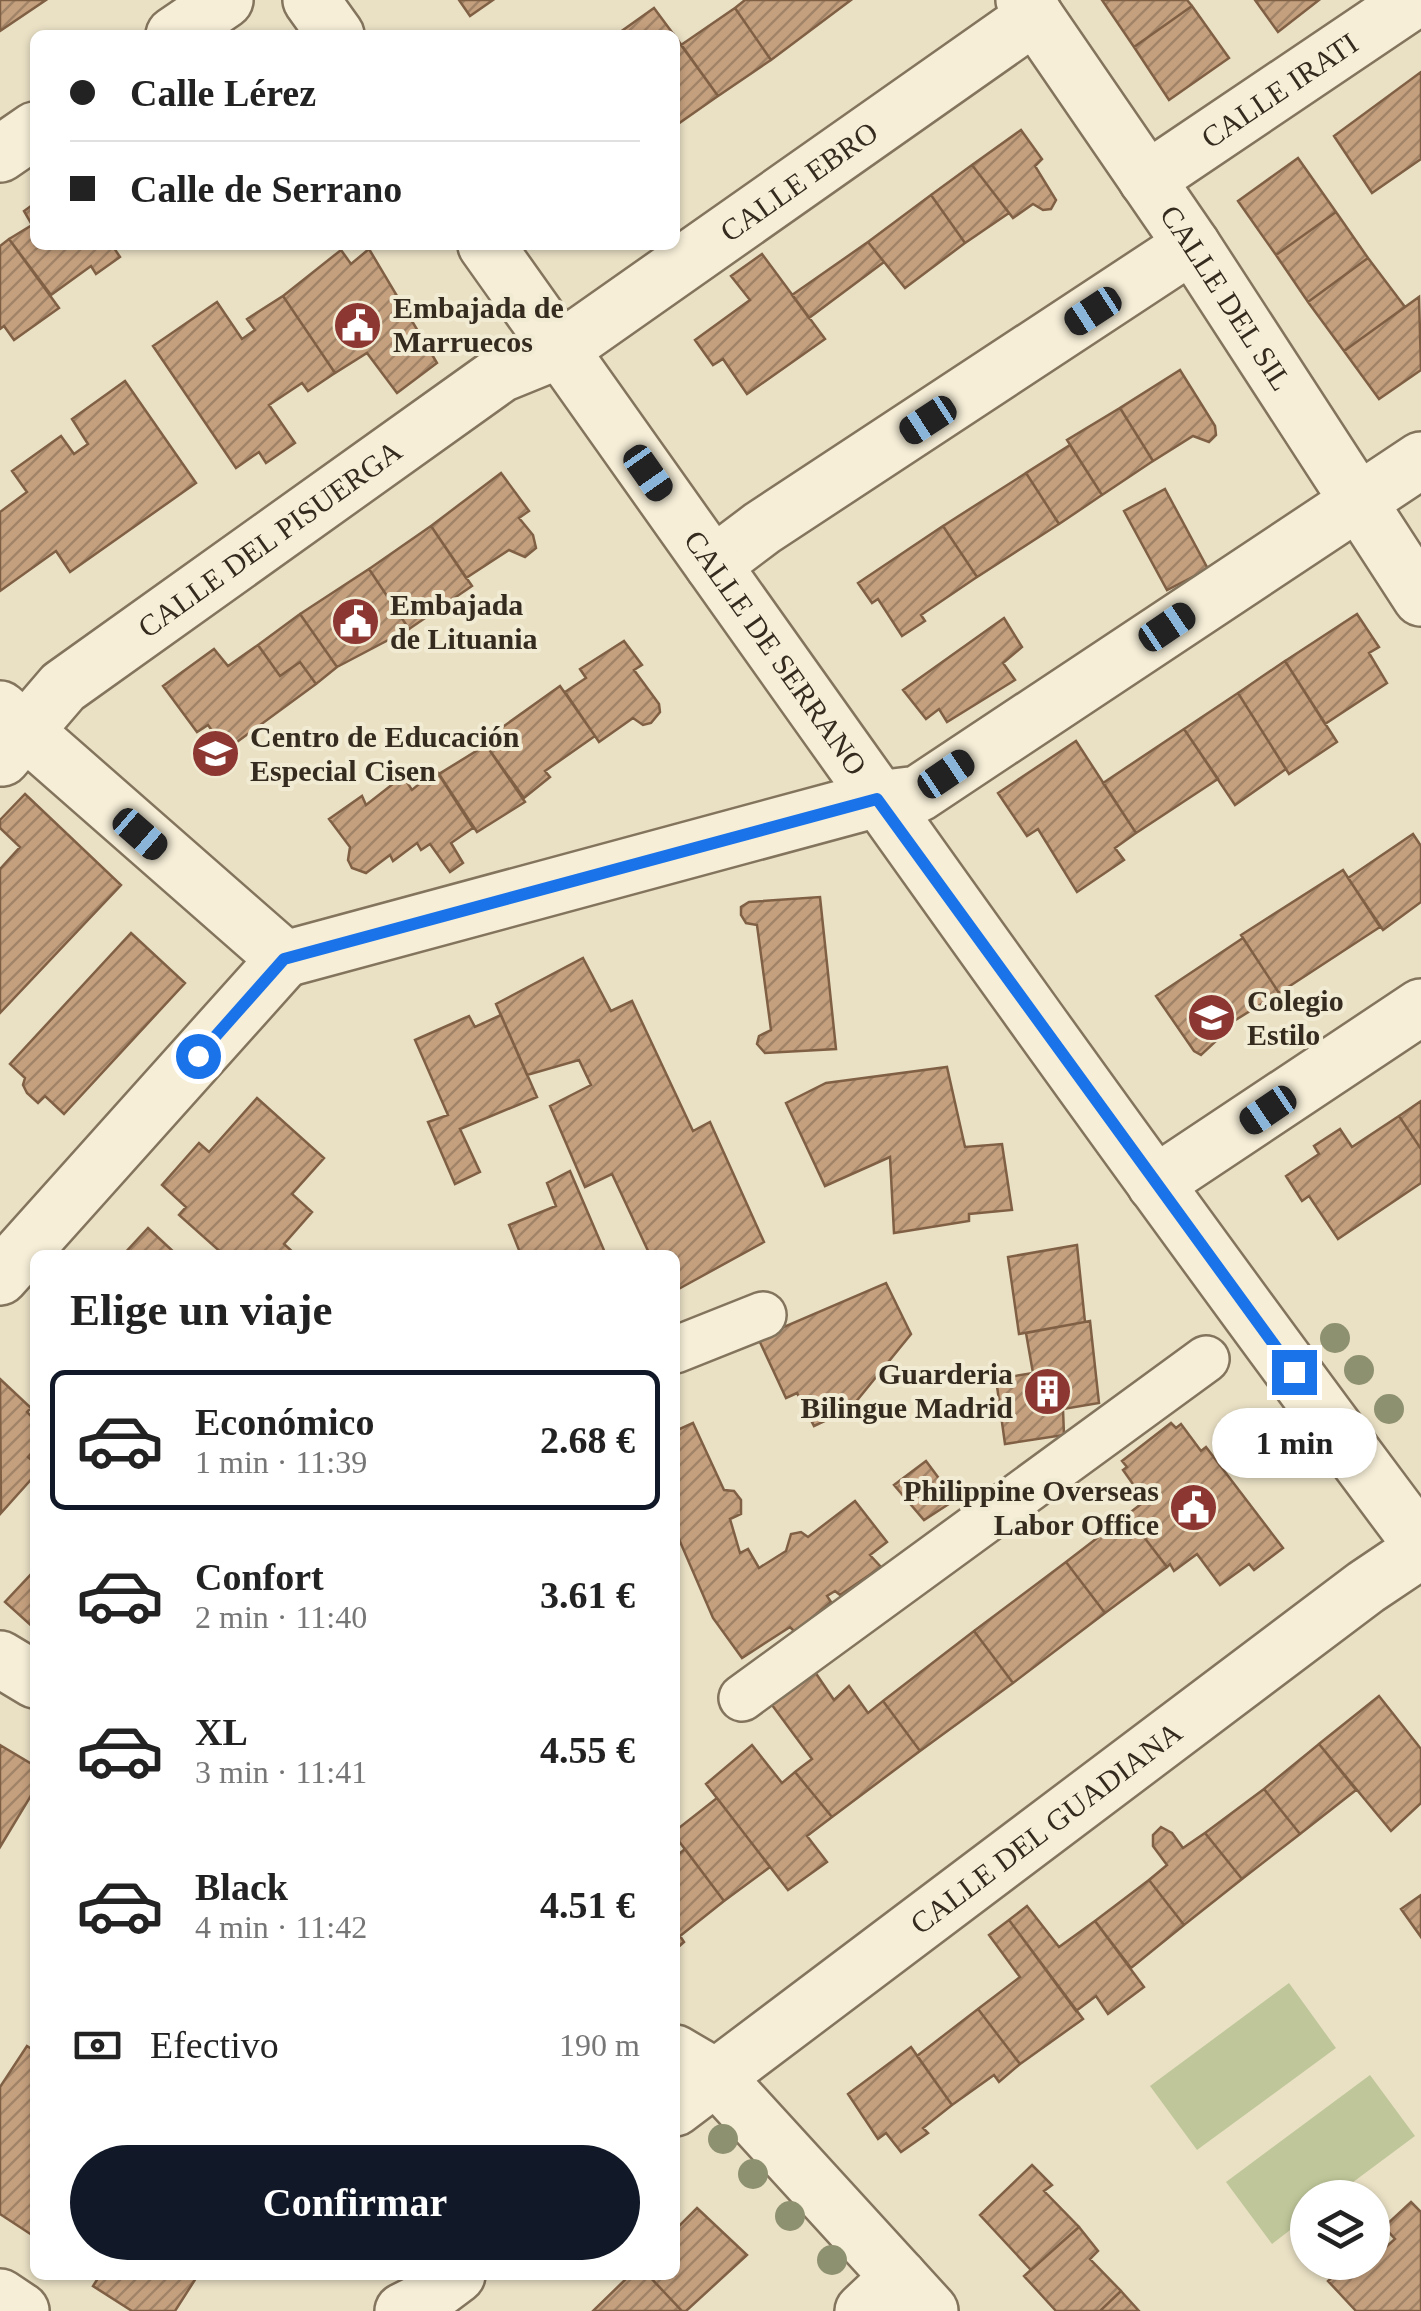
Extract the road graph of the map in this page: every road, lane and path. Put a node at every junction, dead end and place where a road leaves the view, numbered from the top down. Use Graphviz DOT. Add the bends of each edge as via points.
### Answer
graph roads {
  1 [pos="226,0"];
  2 [pos="311,0"];
  3 [pos="1414,0"];
  4 [pos="1029,8"];
  5 [pos="181,30"];
  6 [pos="332,30"];
  7 [pos="30,133"];
  8 [pos="0,154"];
  9 [pos="1147,180"];
  10 [pos="1192,246"];
  11 [pos="490,250"];
  12 [pos="560,350"];
  13 [pos="1421,460"];
  14 [pos="1356,501"];
  15 [pos="714,565"];
  16 [pos="1421,598"];
  17 [pos="8,734"];
  18 [pos="877,799"];
  19 [pos="284,959"];
  20 [pos="1421,1007"];
  21 [pos="1155,1184"];
  22 [pos="0,1277"];
  23 [pos="763,1316"];
  24 [pos="680,1348"];
  25 [pos="1206,1359"];
  26 [pos="1421,1547"];
  27 [pos="0,1659"];
  28 [pos="30,1677"];
  29 [pos="742,1698"];
  30 [pos="689,2080"];
  31 [pos="450,2280"];
  32 [pos="0,2296"];
  33 [pos="897,2300"];
  34 [pos="21,2311"];
  35 [pos="404,2311"];
  1 -- 5 [label="street"];
  2 -- 6 [label="street"];
  3 -- 9 [label="street, CALLE IRATI"];
  4 -- 9 [label="street, CALLE DEL SIL"];
  4 -- 12 [label="street, CALLE EBRO"];
  7 -- 8 [label="street"];
  9 -- 10 [label="street, CALLE DEL SIL"];
  10 -- 14 [label="street, CALLE DEL SIL"];
  10 -- 15 [label="street"];
  11 -- 12 [label="street, CALLE DE SERRANO"];
  12 -- 15 [label="street, CALLE DE SERRANO"];
  12 -- 17 [label="street, CALLE DEL PISUERGA" via="501,374 62,687"];
  13 -- 14 [label="street"];
  14 -- 16 [label="street, CALLE DEL SIL"];
  14 -- 18 [label="street" via="918,794"];
  15 -- 18 [label="street, CALLE DE SERRANO"];
  17 -- 19 [label="street"];
  18 -- 19 [label="street"];
  18 -- 21 [label="street, CALLE DE SERRANO"];
  19 -- 22 [label="street"];
  20 -- 21 [label="street"];
  21 -- 26 [label="street, CALLE DE SERRANO"];
  23 -- 24 [label="street"];
  25 -- 29 [label="street"];
  26 -- 30 [label="street, CALLE DEL GUADIANA"];
  27 -- 28 [label="street"];
  30 -- 33 [label="street"];
  31 -- 35 [label="street"];
  32 -- 34 [label="street"];
}
